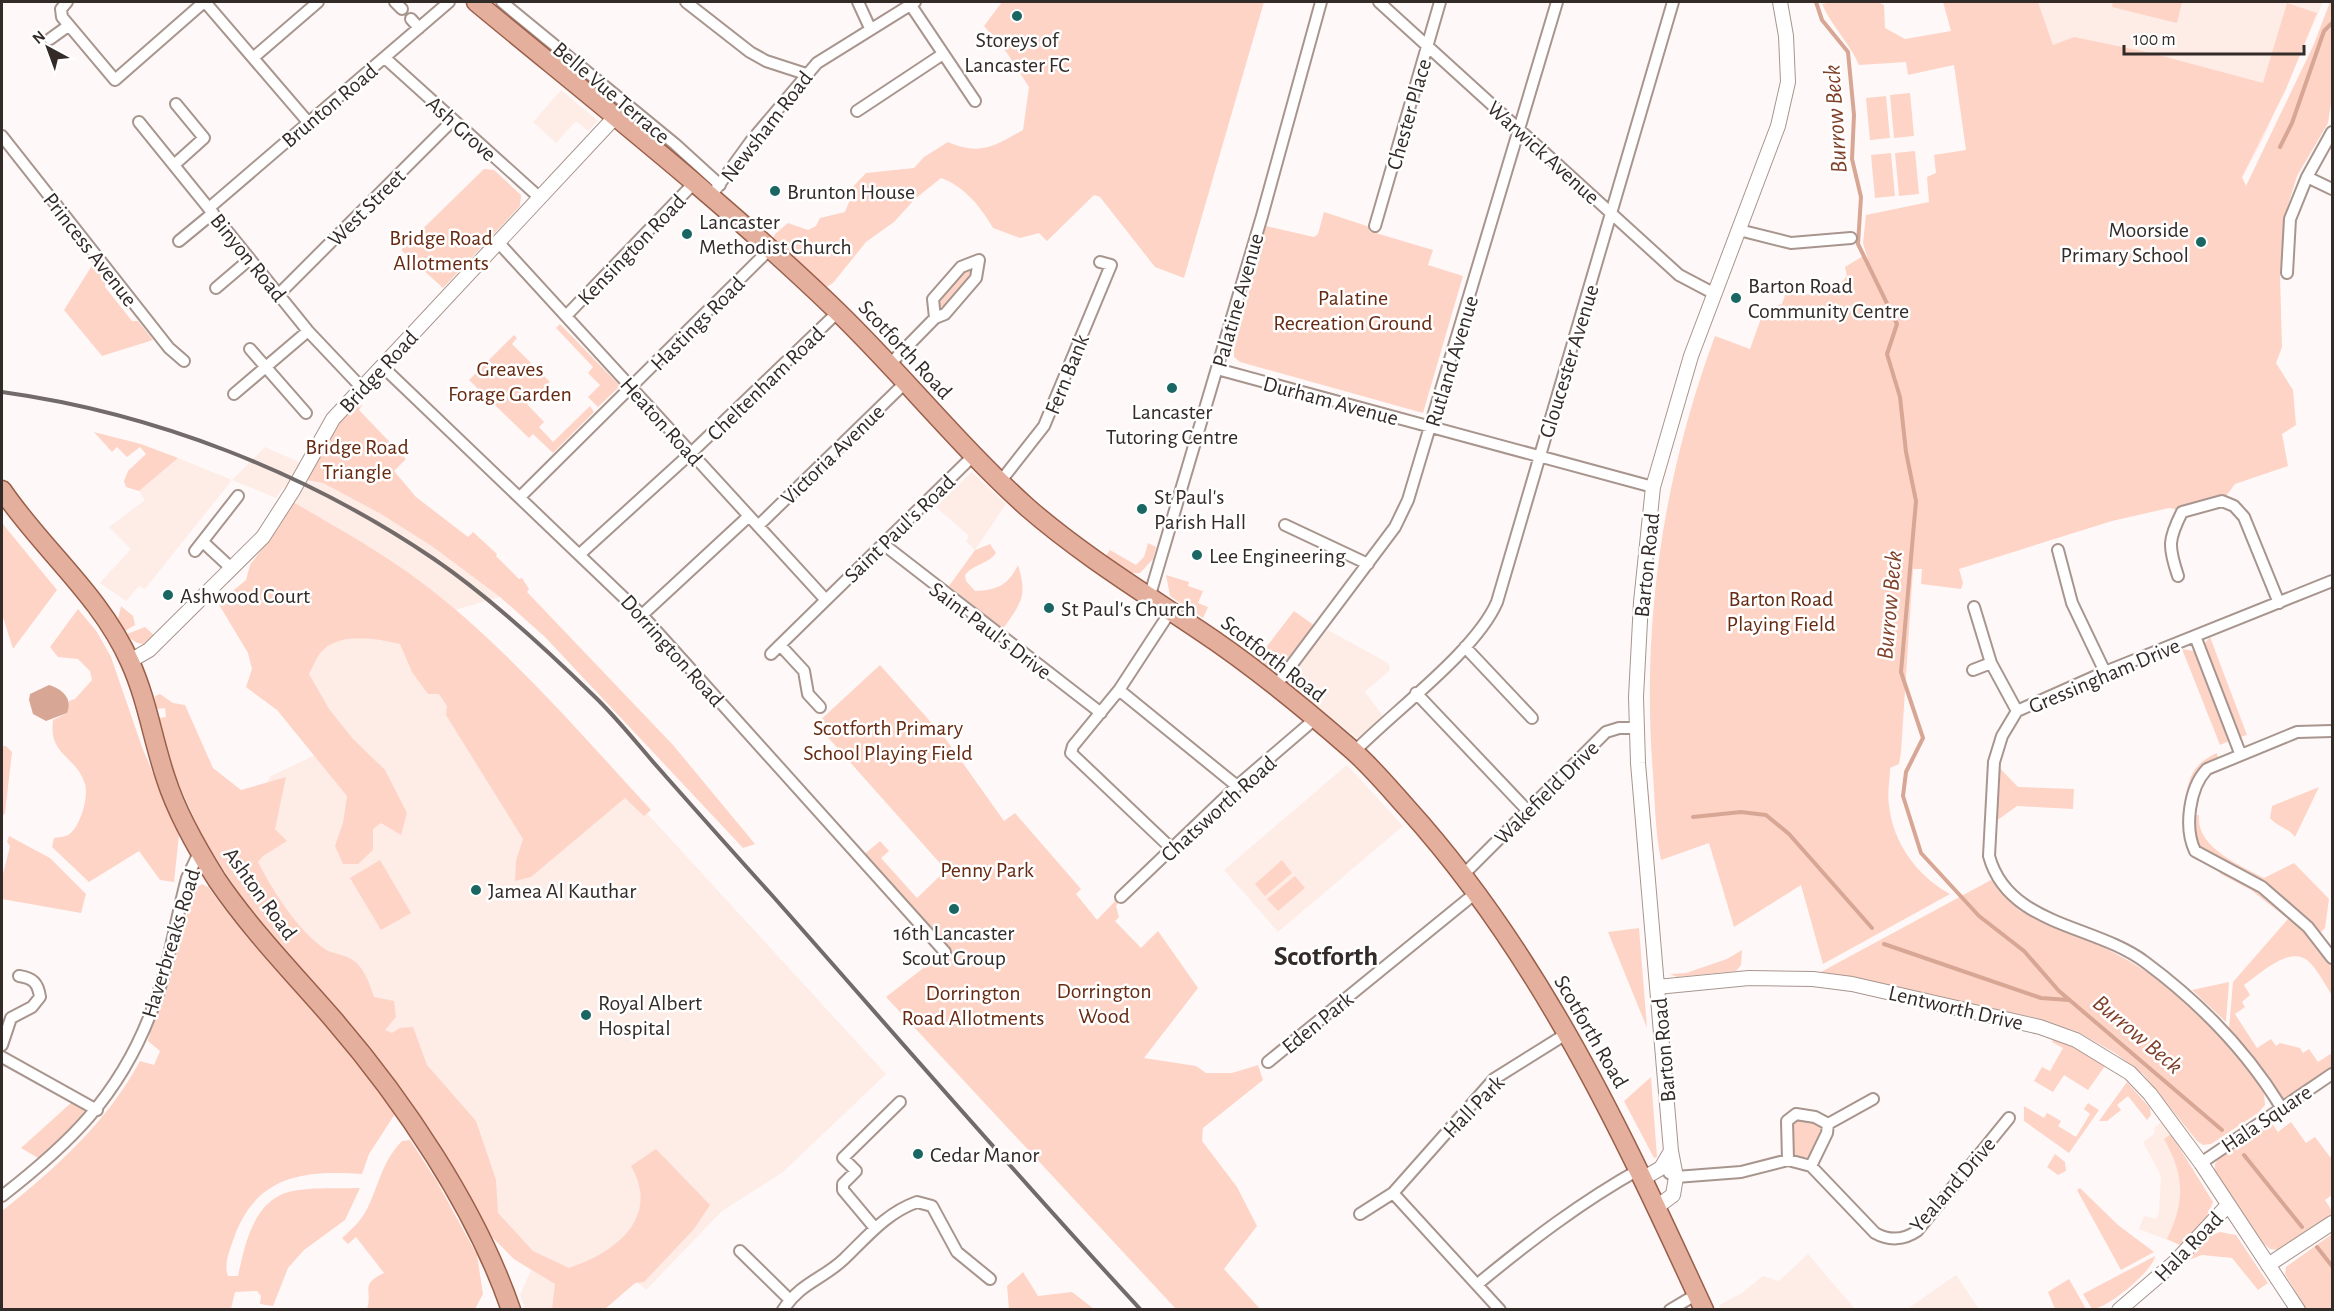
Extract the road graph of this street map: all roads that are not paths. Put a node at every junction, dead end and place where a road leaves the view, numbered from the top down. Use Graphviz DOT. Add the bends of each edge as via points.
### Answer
graph roads {
  1 [pos="204,2"];
  2 [pos="318,2"];
  3 [pos="449,2"];
  4 [pos="476,2"];
  5 [pos="502,2"];
  6 [pos="686,2"];
  7 [pos="858,2"];
  8 [pos="1321,2"];
  9 [pos="1379,2"];
  10 [pos="1440,2"];
  11 [pos="1557,2"];
  12 [pos="1673,2"];
  13 [pos="1780,2"];
  14 [pos="913,3"];
  15 [pos="64,5"];
  16 [pos="411,19"];
  17 [pos="68,26"];
  18 [pos="419,28"];
  19 [pos="870,28"];
  20 [pos="50,39"];
  21 [pos="1427,46"];
  22 [pos="943,54"];
  23 [pos="253,58"];
  24 [pos="385,58"];
  25 [pos="806,74"];
  26 [pos="975,101"];
  27 [pos="176,104"];
  28 [pos="857,111"];
  29 [pos="616,116"];
  30 [pos="453,120"];
  31 [pos="139,122"];
  32 [pos="308,122"];
  33 [pos="1520,131"];
  34 [pos="2332,132"];
  35 [pos="2,136"];
  36 [pos="174,165"];
  37 [pos="2307,177"];
  38 [pos="695,182"];
  39 [pos="2332,189"];
  40 [pos="715,190"];
  41 [pos="540,198"];
  42 [pos="211,211"];
  43 [pos="1612,215"];
  44 [pos="1375,226"];
  45 [pos="1739,230"];
  46 [pos="1851,238"];
  47 [pos="179,241"];
  48 [pos="498,242"];
  49 [pos="770,249"];
  50 [pos="250,259"];
  51 [pos="1100,262"];
  52 [pos="2287,273"];
  53 [pos="216,288"];
  54 [pos="279,294"];
  55 [pos="1715,294"];
  56 [pos="838,312"];
  57 [pos="566,316"];
  58 [pos="935,318"];
  59 [pos="308,331"];
  60 [pos="250,349"];
  61 [pos="184,361"];
  62 [pos="890,364"];
  63 [pos="383,367"];
  64 [pos="267,368"];
  65 [pos="1217,369"];
  66 [pos="906,382"];
  67 [pos="362,388"];
  68 [pos="632,388"];
  69 [pos="234,394"];
  70 [pos="306,413"];
  71 [pos="1431,427"];
  72 [pos="691,453"];
  73 [pos="974,456"];
  74 [pos="1539,456"];
  75 [pos="1000,482"];
  76 [pos="1653,487"];
  77 [pos="2,490"];
  78 [pos="238,496"];
  79 [pos="520,497"];
  80 [pos="748,516"];
  81 [pos="1285,525"];
  82 [pos="758,526"];
  83 [pos="203,542"];
  84 [pos="883,544"];
  85 [pos="2058,550"];
  86 [pos="195,551"];
  87 [pos="580,554"];
  88 [pos="1368,564"];
  89 [pos="231,568"];
  90 [pos="2178,576"];
  91 [pos="2332,581"];
  92 [pos="1149,598"];
  93 [pos="825,599"];
  94 [pos="2279,603"];
  95 [pos="1974,607"];
  96 [pos="1170,612"];
  97 [pos="642,615"];
  98 [pos="2195,636"];
  99 [pos="780,645"];
  100 [pos="1465,647"];
  101 [pos="771,654"];
  102 [pos="130,661"];
  103 [pos="1991,663"];
  104 [pos="1973,670"];
  105 [pos="2105,672"];
  106 [pos="1275,687"];
  107 [pos="1119,690"];
  108 [pos="1416,693"];
  109 [pos="820,707"];
  110 [pos="2017,711"];
  111 [pos="1101,713"];
  112 [pos="1532,718"];
  113 [pos="1315,719"];
  114 [pos="1636,728"];
  115 [pos="2332,731"];
  116 [pos="1354,752"];
  117 [pos="2240,753"];
  118 [pos="1237,786"];
  119 [pos="1527,810"];
  120 [pos="1171,848"];
  121 [pos="203,854"];
  122 [pos="1464,874"];
  123 [pos="1478,891"];
  124 [pos="1121,897"];
  125 [pos="945,952"];
  126 [pos="2332,958"];
  127 [pos="19,976"];
  128 [pos="1658,987"];
  129 [pos="1566,1034"];
  130 [pos="2,1045"];
  131 [pos="2,1058"];
  132 [pos="1268,1062"];
  133 [pos="2332,1074"];
  134 [pos="1874,1099"];
  135 [pos="900,1102"];
  136 [pos="2282,1107"];
  137 [pos="97,1110"];
  138 [pos="2008,1118"];
  139 [pos="1828,1124"];
  140 [pos="1671,1151"];
  141 [pos="1788,1160"];
  142 [pos="2201,1163"];
  143 [pos="1811,1166"];
  144 [pos="1661,1168"];
  145 [pos="1642,1173"];
  146 [pos="1676,1177"];
  147 [pos="1393,1193"];
  148 [pos="2,1196"];
  149 [pos="2228,1205"];
  150 [pos="1658,1206"];
  151 [pos="1360,1214"];
  152 [pos="2332,1223"];
  153 [pos="874,1227"];
  154 [pos="740,1251"];
  155 [pos="2268,1265"];
  156 [pos="990,1279"];
  157 [pos="1479,1283"];
  158 [pos="1701,1302"];
  159 [pos="786,1305"];
  160 [pos="511,1310"];
  161 [pos="1500,1310"];
  162 [pos="1670,1310"];
  163 [pos="2119,1310"];
  164 [pos="2298,1310"];
  1 -- 17 [label="street" via="115,80"];
  1 -- 23 [label="street"];
  2 -- 23 [label="street"];
  3 -- 18 [label="street, Brunton Road"];
  4 -- 29 [label="main road, Scotforth Road"];
  5 -- 40 [label="street, Belle Vue Terrace" via="657,129"];
  6 -- 25 [label="street" via="750,52"];
  7 -- 19 [label="street"];
  8 -- 65 [label="street, Palatine Avenue"];
  9 -- 21 [label="street, Warwick Avenue"];
  10 -- 21 [label="street, Chester Place"];
  11 -- 33 [label="street, Rutland Avenue"];
  12 -- 43 [label="street, Gloucester Avenue"];
  13 -- 45 [label="street, Barton Road" via="1788,82 1778,126"];
  14 -- 19 [label="street, Newsham Road"];
  14 -- 22 [label="street"];
  15 -- 17 [label="street" via="62,17"];
  16 -- 18 [label="street"];
  17 -- 20 [label="street"];
  18 -- 24 [label="street, Brunton Road"];
  19 -- 25 [label="street, Newsham Road"];
  21 -- 33 [label="street, Warwick Avenue"];
  21 -- 44 [label="street, Chester Place"];
  22 -- 26 [label="street"];
  22 -- 28 [label="street"];
  23 -- 32 [label="street"];
  24 -- 30 [label="street, Ash Grove"];
  24 -- 32 [label="street, Brunton Road"];
  25 -- 40 [label="street, Newsham Road"];
  27 -- 36 [label="street" via="204,138"];
  29 -- 38 [label="main road, Scotforth Road"];
  29 -- 41 [label="street, Bridge Road"];
  30 -- 41 [label="street, Ash Grove"];
  30 -- 54 [label="street, West Street"];
  31 -- 36 [label="street, Binyon Road"];
  32 -- 42 [label="street, Brunton Road"];
  33 -- 43 [label="street, Warwick Avenue"];
  33 -- 71 [label="street, Rutland Avenue"];
  34 -- 37 [label="street"];
  35 -- 61 [label="street, Princess Avenue" via="169,348"];
  36 -- 42 [label="street, Binyon Road"];
  37 -- 39 [label="street"];
  37 -- 52 [label="street" via="2290,219"];
  38 -- 40 [label="main road, Scotforth Road"];
  38 -- 57 [label="street, Kensington Road"];
  40 -- 49 [label="main road, Scotforth Road"];
  41 -- 48 [label="street, Bridge Road"];
  42 -- 47 [label="street, Brunton Road"];
  42 -- 50 [label="street, Binyon Road"];
  43 -- 55 [label="street, Warwick Avenue" via="1679,275"];
  43 -- 74 [label="street, Gloucester Avenue"];
  45 -- 46 [label="street" via="1791,243"];
  45 -- 55 [label="street, Barton Road"];
  48 -- 57 [label="street, Heaton Road"];
  48 -- 63 [label="street, Bridge Road"];
  49 -- 56 [label="main road, Scotforth Road"];
  49 -- 68 [label="street, Hastings Road"];
  50 -- 53 [label="street"];
  50 -- 54 [label="street, Binyon Road"];
  51 -- 75 [label="street, Fern Bank" via="1111,265 1044,426"];
  54 -- 59 [label="street, Binyon Road"];
  55 -- 76 [label="street, Barton Road" via="1691,356"];
  56 -- 62 [label="main road, Scotforth Road"];
  56 -- 72 [label="street, Cheltenham Road"];
  57 -- 68 [label="street, Heaton Road"];
  58 -- 58 [label="street" via="933,299 961,267 979,260 975,278 945,314"];
  58 -- 62 [label="street"];
  59 -- 64 [label="street"];
  59 -- 67 [label="street, Binyon Road"];
  60 -- 64 [label="street"];
  62 -- 66 [label="main road, Scotforth Road"];
  63 -- 67 [label="street, Bridge Road"];
  63 -- 79 [label="street, Dorrington Road"];
  64 -- 69 [label="street"];
  64 -- 70 [label="street"];
  65 -- 71 [label="street, Durham Avenue"];
  65 -- 92 [label="street, Palatine Avenue"];
  66 -- 73 [label="main road, Scotforth Road"];
  66 -- 82 [label="street, Victoria Avenue"];
  67 -- 89 [label="street, Bridge Road" via="333,419 263,537"];
  68 -- 72 [label="street, Heaton Road"];
  68 -- 79 [label="street, Hastings Road"];
  71 -- 74 [label="street, Durham Avenue"];
  71 -- 88 [label="street, Rutland Avenue" via="1408,500 1395,527"];
  72 -- 80 [label="street, Heaton Road"];
  72 -- 87 [label="street, Cheltenham Road"];
  73 -- 75 [label="main road, Scotforth Road"];
  73 -- 84 [label="street, Saint Paul's Road"];
  74 -- 76 [label="street, Durham Avenue"];
  74 -- 100 [label="street, Gloucester Avenue" via="1497,602 1484,626"];
  75 -- 92 [label="main road, Scotforth Road" via="1074,546"];
  76 -- 114 [label="street, Barton Road" via="1641,602"];
  77 -- 102 [label="main road, Ashton Road" via="27,527 101,612"];
  78 -- 83 [label="street"];
  79 -- 87 [label="street, Dorrington Road"];
  80 -- 82 [label="street, Heaton Road"];
  80 -- 97 [label="street"];
  81 -- 88 [label="street"];
  82 -- 93 [label="street, Heaton Road"];
  83 -- 86 [label="street"];
  83 -- 89 [label="street"];
  84 -- 93 [label="street, Saint Paul's Road"];
  84 -- 111 [label="street, Saint Paul's Drive"];
  85 -- 105 [label="street" via="2072,603"];
  87 -- 97 [label="street, Dorrington Road"];
  88 -- 106 [label="street, Rutland Avenue"];
  89 -- 102 [label="street, Bridge Road" via="149,650"];
  90 -- 94 [label="street" via="2170,536 2182,512 2222,501 2244,516"];
  91 -- 94 [label="street, Gressingham Drive"];
  92 -- 96 [label="main road, Scotforth Road"];
  93 -- 99 [label="street, Saint Paul's Road"];
  94 -- 98 [label="street, Gressingham Drive"];
  95 -- 103 [label="street"];
  96 -- 106 [label="main road, Scotforth Road"];
  96 -- 107 [label="street"];
  97 -- 125 [label="street, Dorrington Road"];
  98 -- 105 [label="street, Gressingham Drive"];
  98 -- 117 [label="street"];
  99 -- 101 [label="street, Saint Paul's Road"];
  99 -- 109 [label="street" via="804,671 808,694"];
  100 -- 108 [label="street, Gloucester Avenue"];
  100 -- 112 [label="street"];
  102 -- 121 [label="main road, Ashton Road" via="167,782"];
  103 -- 104 [label="street"];
  103 -- 110 [label="street"];
  105 -- 110 [label="street, Gressingham Drive"];
  106 -- 113 [label="main road, Scotforth Road"];
  107 -- 111 [label="street"];
  107 -- 118 [label="street"];
  108 -- 116 [label="street, Gloucester Avenue"];
  108 -- 119 [label="street"];
  110 -- 136 [label="street, Gressingham Drive" via="2002,736 1994,762 1992,833 1988,841 2000,884 2010,896 2039,915 2143,960 2203,1009 2245,1056"];
  111 -- 120 [label="street" via="1071,753"];
  113 -- 116 [label="main road, Scotforth Road"];
  113 -- 118 [label="street, Chatsworth Road"];
  114 -- 119 [label="street, Wakefield Drive" via="1606,732"];
  114 -- 128 [label="street, Barton Road"];
  115 -- 117 [label="street" via="2297,732"];
  116 -- 122 [label="main road, Scotforth Road"];
  117 -- 126 [label="street" via="2201,775 2188,827 2192,843 2202,857 2256,883 2291,911"];
  118 -- 120 [label="street, Chatsworth Road"];
  119 -- 122 [label="street, Wakefield Drive"];
  120 -- 124 [label="street, Chatsworth Road"];
  121 -- 137 [label="street, Haverbreaks Road" via="187,878 150,1016 118,1079"];
  121 -- 160 [label="main road, Ashton Road" via="249,924 354,1044 412,1122 464,1206 498,1271"];
  122 -- 123 [label="main road, Scotforth Road"];
  123 -- 129 [label="main road, Scotforth Road"];
  123 -- 132 [label="street, Eden Park"];
  127 -- 130 [label="street" via="30,977 38,985 40,997 32,1007 11,1018"];
  128 -- 140 [label="street, Barton Road"];
  128 -- 142 [label="street, Lentworth Drive" via="1749,978 1813,979 1880,989 2040,1027 2076,1040 2130,1073 2167,1115"];
  129 -- 145 [label="main road, Scotforth Road"];
  129 -- 147 [label="street, Hall Park" via="1494,1079"];
  131 -- 137 [label="street"];
  133 -- 136 [label="street, Hala Square"];
  134 -- 139 [label="street"];
  135 -- 153 [label="street" via="843,1158 856,1171 843,1184 843,1190"];
  136 -- 142 [label="street, Hala Square"];
  137 -- 148 [label="street, Haverbreaks Road" via="70,1139"];
  138 -- 143 [label="street, Yealand Drive" via="1917,1232 1903,1238 1875,1233"];
  139 -- 141 [label="street" via="1806,1115 1790,1116 1786,1127"];
  139 -- 143 [label="street"];
  140 -- 144 [label="street"];
  140 -- 146 [label="street, Barton Road"];
  141 -- 143 [label="street"];
  141 -- 146 [label="street" via="1742,1172"];
  142 -- 149 [label="street, Lentworth Drive"];
  144 -- 145 [label="street"];
  144 -- 146 [label="street"];
  145 -- 150 [label="main road, Scotforth Road"];
  145 -- 157 [label="street" via="1592,1196"];
  146 -- 150 [label="street" via="1673,1195"];
  147 -- 151 [label="street, Hall Park"];
  147 -- 157 [label="street"];
  149 -- 155 [label="street, Lentworth Drive"];
  149 -- 163 [label="street, Hala Road" via="2175,1262"];
  150 -- 158 [label="main road, Scotforth Road"];
  152 -- 155 [label="street"];
  153 -- 156 [label="street" via="911,1204 925,1202 932,1206 957,1252"];
  153 -- 159 [label="street" via="844,1259 806,1284"];
  154 -- 159 [label="street"];
  155 -- 164 [label="street, Lentworth Drive"];
  157 -- 161 [label="street"];
  158 -- 162 [label="street"];
}
